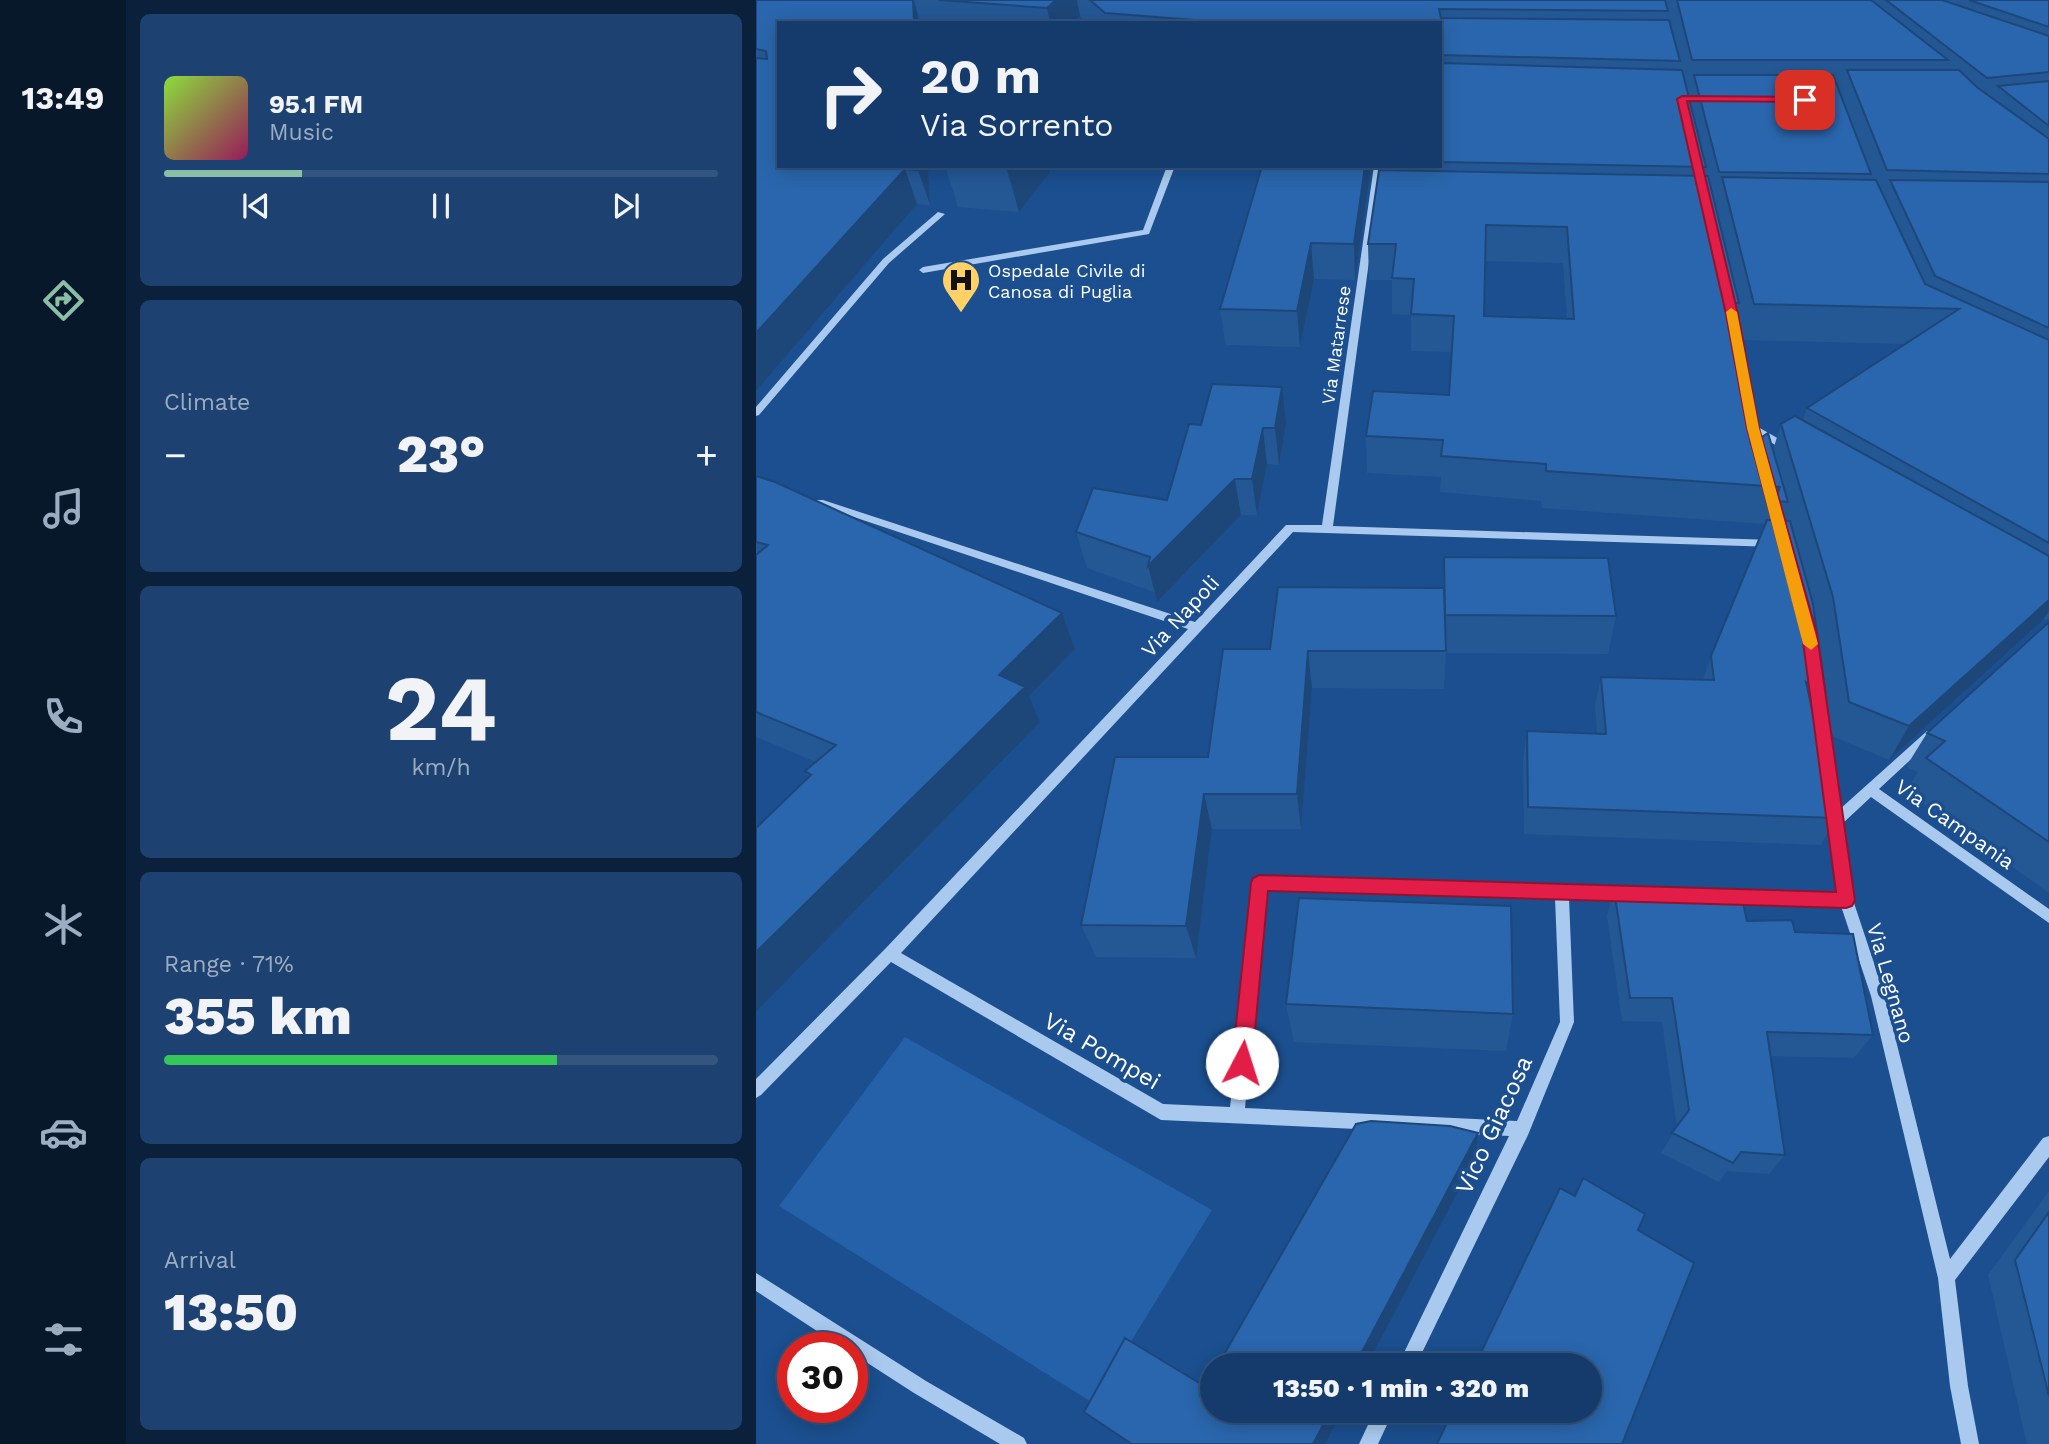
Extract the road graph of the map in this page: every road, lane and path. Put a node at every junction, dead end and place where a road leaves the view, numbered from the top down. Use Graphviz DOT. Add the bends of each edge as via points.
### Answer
graph roads {
  1 [pos="1170,168"];
  2 [pos="1378,168"];
  3 [pos="1372,200"];
  4 [pos="1386,200"];
  5 [pos="941,214"];
  6 [pos="923,270"];
  7 [pos="1729,300"];
  8 [pos="756,413"];
  9 [pos="1753,428"];
  10 [pos="1800,456"];
  11 [pos="1764,467"];
  12 [pos="819,502"];
  13 [pos="1327,529"];
  14 [pos="1784,538"];
  15 [pos="1196,627"];
  16 [pos="1817,687"];
  17 [pos="1940,726"];
  18 [pos="1870,790"];
  19 [pos="1835,822"];
  20 [pos="1562,892"];
  21 [pos="1643,894"];
  22 [pos="1711,896"];
  23 [pos="1846,900"];
  24 [pos="2049,917"];
  25 [pos="890,954"];
  26 [pos="756,1090"];
  27 [pos="1237,1114"];
  28 [pos="1522,1129"];
  29 [pos="2049,1144"];
  30 [pos="1947,1278"];
  31 [pos="756,1281"];
  32 [pos="1413,1353"];
  33 [pos="1378,1423"];
  34 [pos="1018,1444"];
  35 [pos="1368,1444"];
  36 [pos="1970,1444"];
  1 -- 6 [label="street" via="1146,232"];
  2 -- 3 [label="street, Via Matarrese"];
  3 -- 4 [label="street"];
  3 -- 13 [label="street, Via Matarrese"];
  5 -- 8 [label="street" via="886,261"];
  7 -- 9 [label="street"];
  9 -- 10 [label="street"];
  9 -- 11 [label="street"];
  12 -- 15 [label="street"];
  13 -- 14 [label="street, Via Napoli"];
  13 -- 15 [label="street, Via Napoli" via="1290,528"];
  15 -- 25 [label="street, Via Napoli"];
  16 -- 19 [label="street, Via Legnano"];
  17 -- 18 [label="street"];
  18 -- 19 [label="street"];
  18 -- 24 [label="street, Via Campania"];
  19 -- 23 [label="street, Via Legnano"];
  20 -- 21 [label="street"];
  20 -- 27 [label="street" via="1259,883"];
  20 -- 28 [label="street, Vico Giacosa" via="1567,1022"];
  22 -- 23 [label="street"];
  23 -- 30 [label="street, Via Legnano" via="1878,996"];
  25 -- 26 [label="street, Via Napoli"];
  25 -- 27 [label="street, Via Pompei" via="1161,1112"];
  27 -- 28 [label="street, Via Pompei"];
  28 -- 32 [label="street, Vico Giacosa"];
  29 -- 30 [label="street"];
  30 -- 36 [label="street, Via Legnano"];
  31 -- 34 [label="street"];
  33 -- 35 [label="street"];
}
